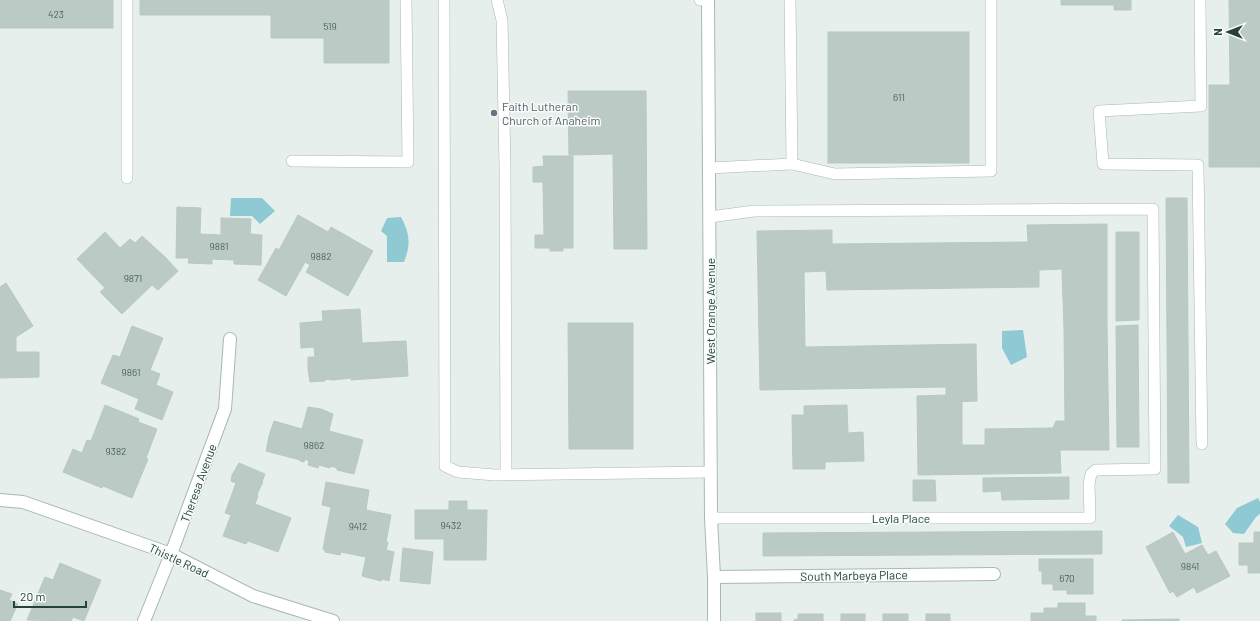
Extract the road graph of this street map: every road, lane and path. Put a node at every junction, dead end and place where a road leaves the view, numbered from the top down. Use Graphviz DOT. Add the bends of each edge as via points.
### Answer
graph roads {
  1 [pos="127,0"];
  2 [pos="406,0"];
  3 [pos="444,0"];
  4 [pos="497,0"];
  5 [pos="700,0"];
  6 [pos="708,0"];
  7 [pos="790,0"];
  8 [pos="991,0"];
  9 [pos="1200,0"];
  10 [pos="292,161"];
  11 [pos="792,164"];
  12 [pos="709,168"];
  13 [pos="127,178"];
  14 [pos="710,216"];
  15 [pos="230,339"];
  16 [pos="1202,444"];
  17 [pos="711,472"];
  18 [pos="506,474"];
  19 [pos="0,500"];
  20 [pos="711,518"];
  21 [pos="172,554"];
  22 [pos="994,574"];
  23 [pos="714,577"];
  24 [pos="144,621"];
  25 [pos="334,621"];
  26 [pos="714,621"];
  1 -- 13 [label="lane"];
  2 -- 10 [label="lane" via="408,162"];
  3 -- 18 [label="lane" via="445,466 458,472"];
  4 -- 18 [label="lane" via="502,20 505,167"];
  5 -- 6 [label="lane"];
  6 -- 12 [label="street, West Orange Avenue"];
  7 -- 11 [label="lane"];
  8 -- 11 [label="lane" via="991,171 835,174"];
  9 -- 16 [label="lane" via="1201,106 1099,111 1103,164 1198,165"];
  11 -- 12 [label="lane"];
  12 -- 14 [label="street, West Orange Avenue"];
  14 -- 17 [label="street, West Orange Avenue"];
  14 -- 20 [label="lane, Leyla Place" via="754,211 1153,209 1155,469 1096,470 1090,474 1090,518"];
  15 -- 21 [label="street, Theresa Avenue" via="226,409"];
  17 -- 18 [label="lane"];
  17 -- 20 [label="street, West Orange Avenue"];
  19 -- 21 [label="street, Thistle Road" via="23,502"];
  20 -- 23 [label="street, West Orange Avenue"];
  21 -- 24 [label="street, Theresa Avenue"];
  21 -- 25 [label="street, Thistle Road" via="253,596"];
  22 -- 23 [label="street, South Marbeya Place"];
  23 -- 26 [label="street, West Orange Avenue"];
}
